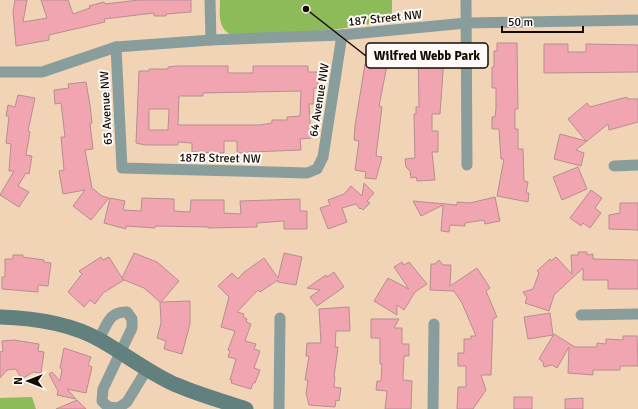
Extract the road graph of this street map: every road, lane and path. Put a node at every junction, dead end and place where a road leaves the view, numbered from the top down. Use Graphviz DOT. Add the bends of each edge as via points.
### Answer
graph roads {
  1 [pos="210,0"];
  2 [pos="466,0"];
  3 [pos="638,20"];
  4 [pos="466,23"];
  5 [pos="342,35"];
  6 [pos="211,40"];
  7 [pos="116,47"];
  8 [pos="0,72"];
  9 [pos="467,165"];
  10 [pos="638,165"];
  11 [pos="614,166"];
  12 [pos="122,168"];
  13 [pos="317,168"];
  14 [pos="638,314"];
  15 [pos="581,315"];
  16 [pos="0,317"];
  17 [pos="280,318"];
  18 [pos="434,324"];
  19 [pos="99,339"];
  20 [pos="120,352"];
  21 [pos="147,369"];
  22 [pos="246,409"];
  23 [pos="279,409"];
  24 [pos="433,409"];
  1 -- 6 [label="street"];
  2 -- 4 [label="street"];
  3 -- 4 [label="street, 187 Street NW"];
  4 -- 5 [label="street, 187 Street NW"];
  4 -- 9 [label="street"];
  5 -- 6 [label="street, 187 Street NW"];
  5 -- 13 [label="street, 64 Avenue NW" via="323,157"];
  6 -- 7 [label="street, 187 Street NW"];
  7 -- 8 [label="street, 187 Street NW" via="42,72"];
  7 -- 12 [label="street, 65 Avenue NW"];
  10 -- 11 [label="street"];
  12 -- 13 [label="street, 187B Street NW" via="307,173"];
  14 -- 15 [label="street"];
  16 -- 19 [label="street" via="51,322 81,330"];
  17 -- 23 [label="street"];
  18 -- 24 [label="street"];
  19 -- 20 [label="street"];
  19 -- 20 [label="street" via="112,316 119,312 127,312 132,319 132,328"];
  20 -- 21 [label="street"];
  20 -- 21 [label="street" via="104,389 102,401 108,406 118,408 126,402"];
  21 -- 22 [label="street" via="174,384"];
}
